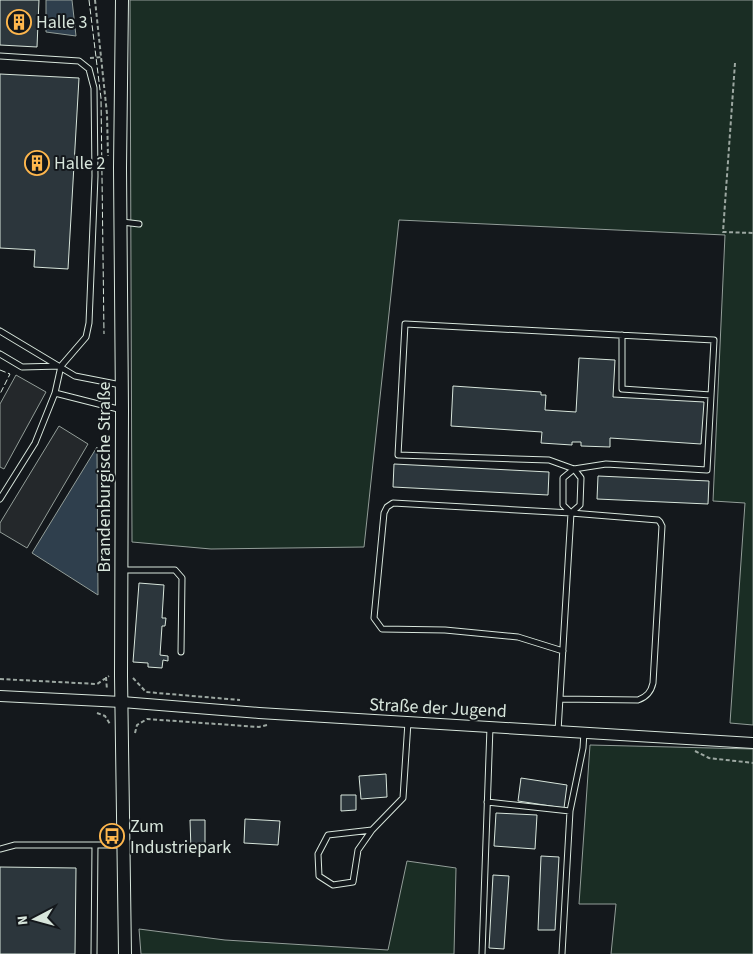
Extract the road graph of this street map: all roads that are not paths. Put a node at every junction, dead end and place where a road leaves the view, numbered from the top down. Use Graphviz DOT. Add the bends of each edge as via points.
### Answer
graph roads {
  1 [pos="122,0"];
  2 [pos="0,56"];
  3 [pos="122,222"];
  4 [pos="139,224"];
  5 [pos="0,331"];
  6 [pos="622,335"];
  7 [pos="0,354"];
  8 [pos="61,366"];
  9 [pos="122,386"];
  10 [pos="54,393"];
  11 [pos="711,396"];
  12 [pos="122,410"];
  13 [pos="574,469"];
  14 [pos="0,499"];
  15 [pos="571,513"];
  16 [pos="122,570"];
  17 [pos="562,651"];
  18 [pos="181,652"];
  19 [pos="0,696"];
  20 [pos="560,699"];
  21 [pos="122,702"];
  22 [pos="408,722"];
  23 [pos="490,727"];
  24 [pos="558,731"];
  25 [pos="584,732"];
  26 [pos="753,743"];
  27 [pos="487,802"];
  28 [pos="570,811"];
  29 [pos="372,830"];
  30 [pos="95,845"];
  31 [pos="124,845"];
  32 [pos="0,849"];
  33 [pos="94,954"];
  34 [pos="125,954"];
  35 [pos="482,954"];
  36 [pos="562,954"];
  1 -- 3 [label="street, Brandenburgische Straße"];
  2 -- 8 [label="lane" via="79,61 89,69 94,88 95,176 89,323 86,337"];
  3 -- 4 [label="lane"];
  3 -- 9 [label="street, Brandenburgische Straße"];
  5 -- 8 [label="lane"];
  6 -- 11 [label="lane" via="622,389"];
  6 -- 11 [label="lane" via="714,340"];
  6 -- 13 [label="lane" via="405,324 398,455 549,460"];
  7 -- 8 [label="lane" via="22,367"];
  8 -- 9 [label="lane" via="75,376"];
  8 -- 10 [label="lane"];
  9 -- 12 [label="street, Brandenburgische Straße"];
  10 -- 12 [label="lane"];
  10 -- 14 [label="lane" via="35,443"];
  11 -- 13 [label="lane" via="707,470 606,464"];
  12 -- 16 [label="street, Brandenburgische Straße"];
  13 -- 15 [label="lane" via="581,478 580,505"];
  13 -- 15 [label="lane" via="563,478 562,505"];
  15 -- 17 [label="lane"];
  15 -- 17 [label="lane" via="393,503 387,506 374,618 382,629 445,630 518,637"];
  15 -- 20 [label="lane" via="660,522 657,625 653,683 644,698"];
  16 -- 18 [label="lane" via="175,570 182,578"];
  16 -- 21 [label="street, Brandenburgische Straße"];
  17 -- 20 [label="lane"];
  19 -- 21 [label="street"];
  20 -- 24 [label="lane"];
  21 -- 22 [label="street, Straße der Jugend"];
  21 -- 31 [label="street, Brandenburgische Straße"];
  22 -- 23 [label="street, Straße der Jugend"];
  22 -- 29 [label="lane" via="403,798"];
  23 -- 24 [label="street, Straße der Jugend"];
  23 -- 27 [label="lane"];
  24 -- 25 [label="street, Straße der Jugend"];
  25 -- 26 [label="street, Straße der Jugend"];
  25 -- 28 [label="lane"];
  27 -- 28 [label="lane"];
  27 -- 35 [label="lane"];
  28 -- 36 [label="lane"];
  29 -- 29 [label="lane" via="328,836 318,854 319,876 333,885 353,882 358,850"];
  30 -- 31 [label="lane"];
  30 -- 32 [label="lane" via="15,845"];
  30 -- 33 [label="lane"];
  31 -- 34 [label="street, Brandenburgische Straße"];
}
